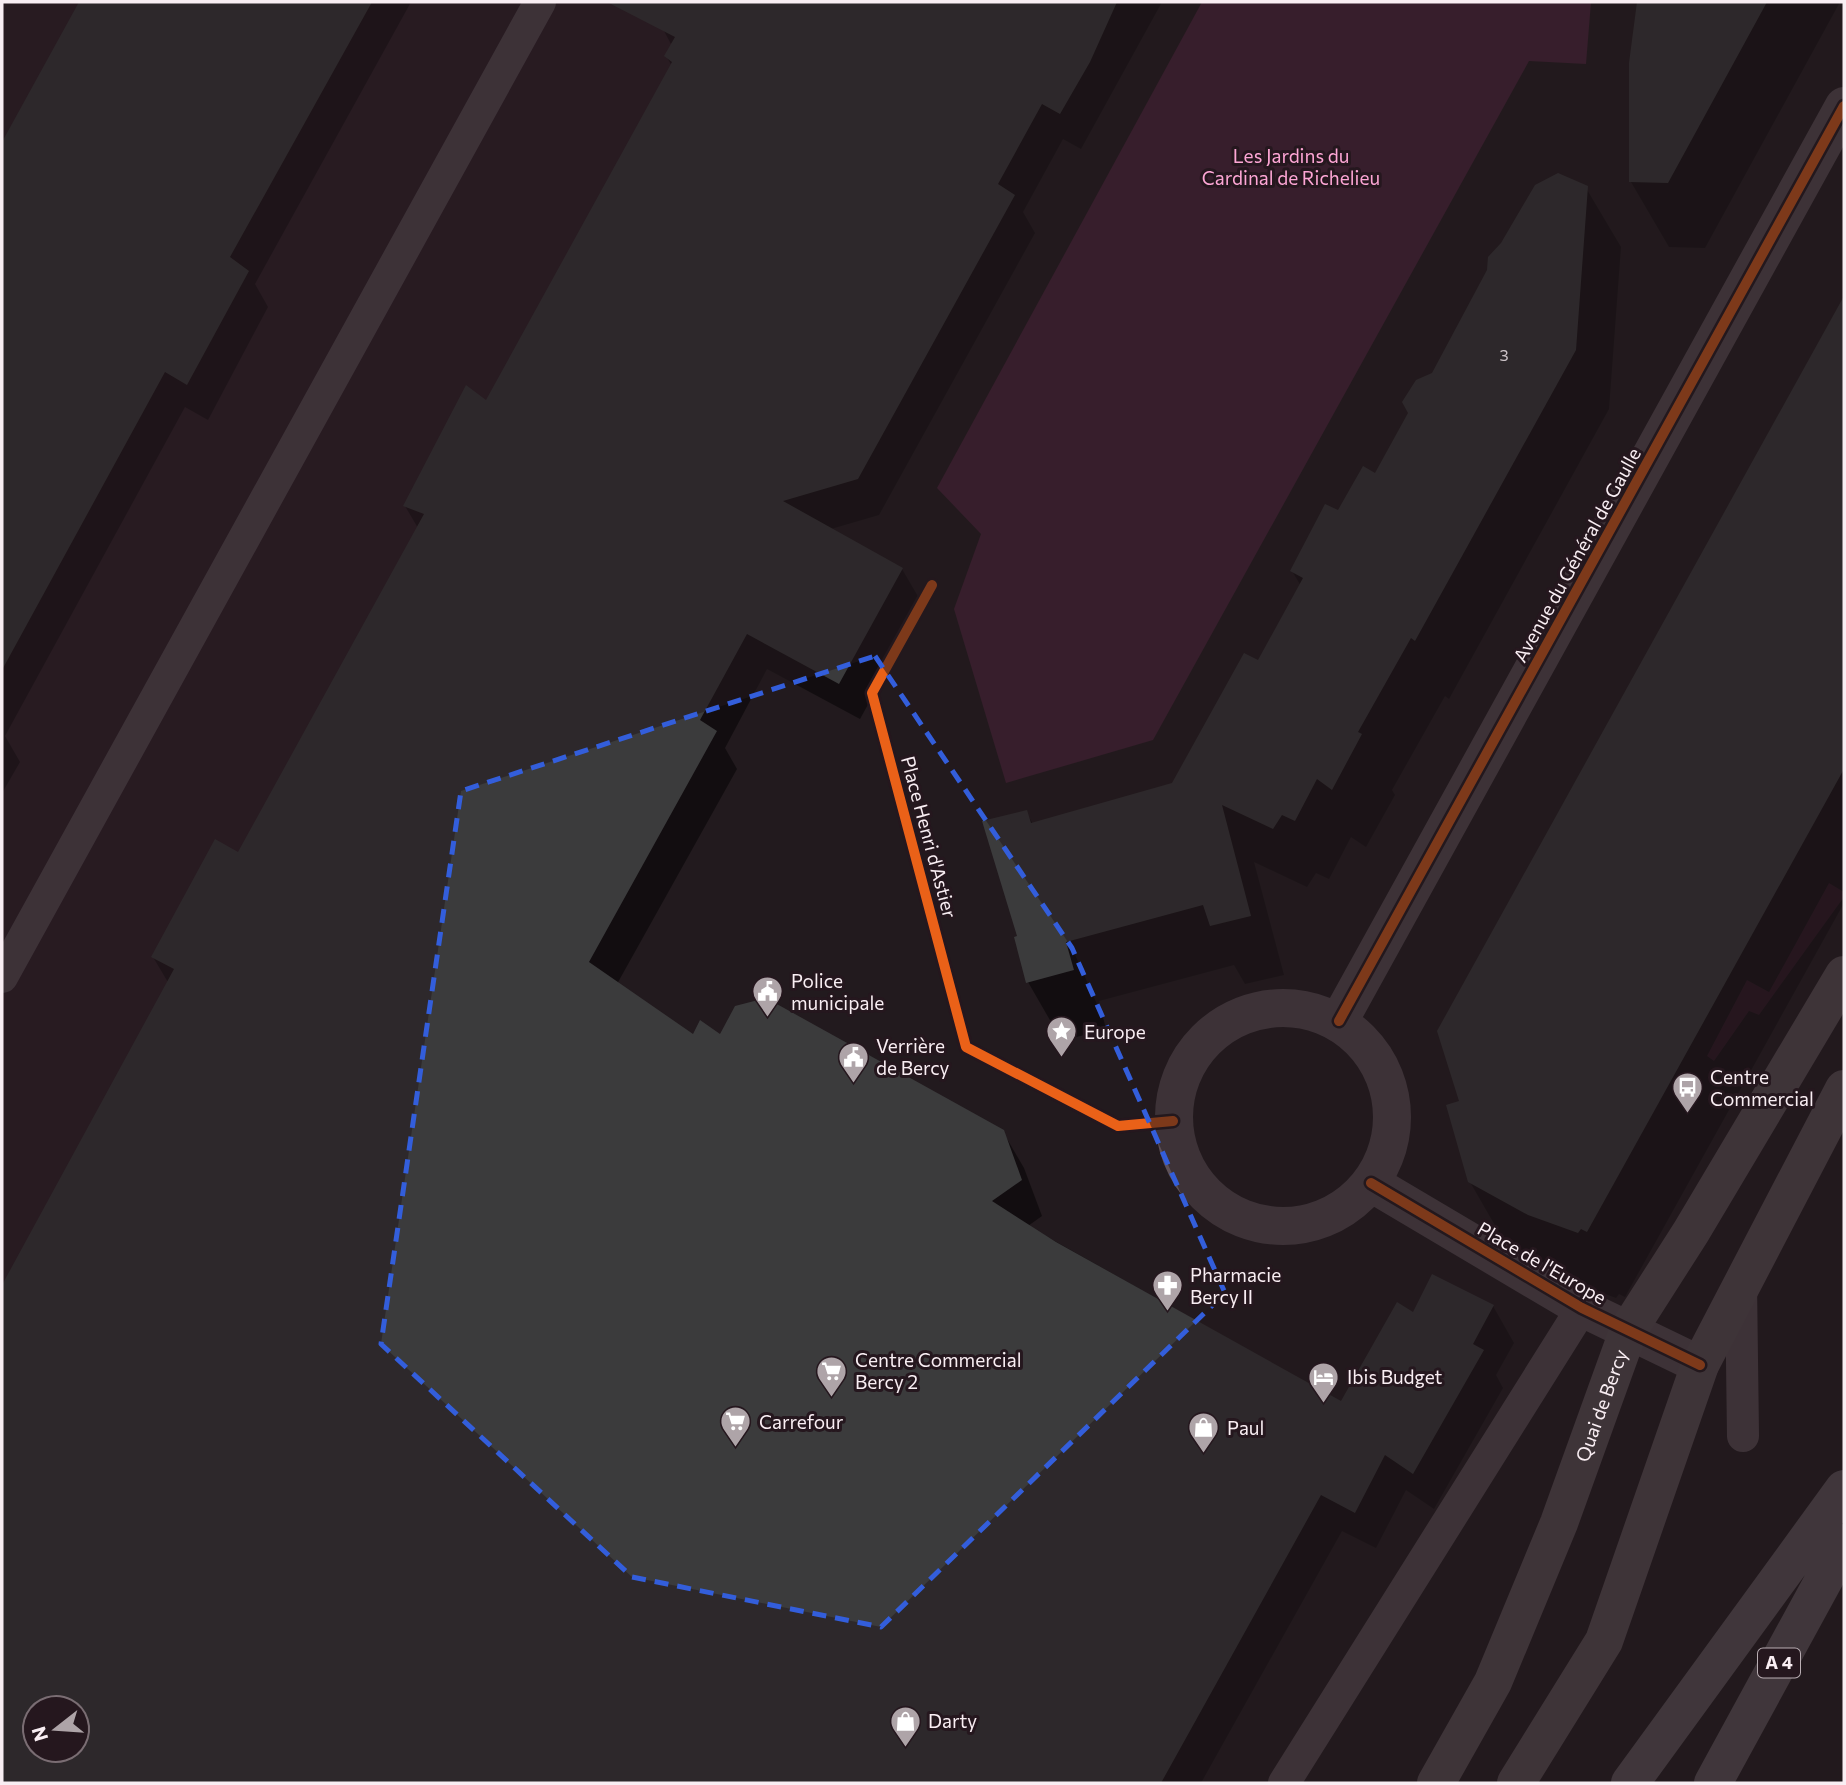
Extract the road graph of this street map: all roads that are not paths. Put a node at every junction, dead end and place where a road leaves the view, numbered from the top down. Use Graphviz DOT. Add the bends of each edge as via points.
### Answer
graph roads {
  1 [pos="540,2"];
  2 [pos="1844,106"];
  3 [pos="1844,975"];
  4 [pos="2,977"];
  5 [pos="1339,1021"];
  6 [pos="1844,1089"];
  7 [pos="1371,1184"];
  8 [pos="1741,1284"];
  9 [pos="1582,1308"];
  10 [pos="1629,1329"];
  11 [pos="1700,1365"];
  12 [pos="1743,1436"];
  13 [pos="1844,1489"];
  14 [pos="1844,1543"];
  15 [pos="1284,1783"];
  16 [pos="1436,1783"];
  17 [pos="1516,1783"];
  18 [pos="1630,1783"];
  19 [pos="1713,1783"];
  1 -- 4 [label="lane"];
  2 -- 5 [label="street, Avenue du Général de Gaulle"];
  3 -- 10 [label="main road, Quai de Bercy"];
  5 -- 7 [label="street" via="1371,1049 1390,1086 1393,1123 1383,1163"];
  5 -- 7 [label="street" via="1300,1007 1262,1008 1220,1026 1195,1050 1180,1079 1173,1135 1187,1175 1206,1195 1241,1218 1273,1227 1325,1219"];
  6 -- 8 [label="main road"];
  7 -- 9 [label="street, Place de l'Europe"];
  8 -- 11 [label="main road"];
  8 -- 12 [label="lane"];
  9 -- 10 [label="street, Place de l'Europe"];
  9 -- 15 [label="lane"];
  10 -- 11 [label="street, Place de l'Europe"];
  10 -- 16 [label="main road, Quai de Bercy" via="1559,1523 1493,1682"];
  11 -- 17 [label="main road" via="1604,1641"];
  13 -- 18 [label="highway"];
  14 -- 19 [label="highway, A 4"];
}
